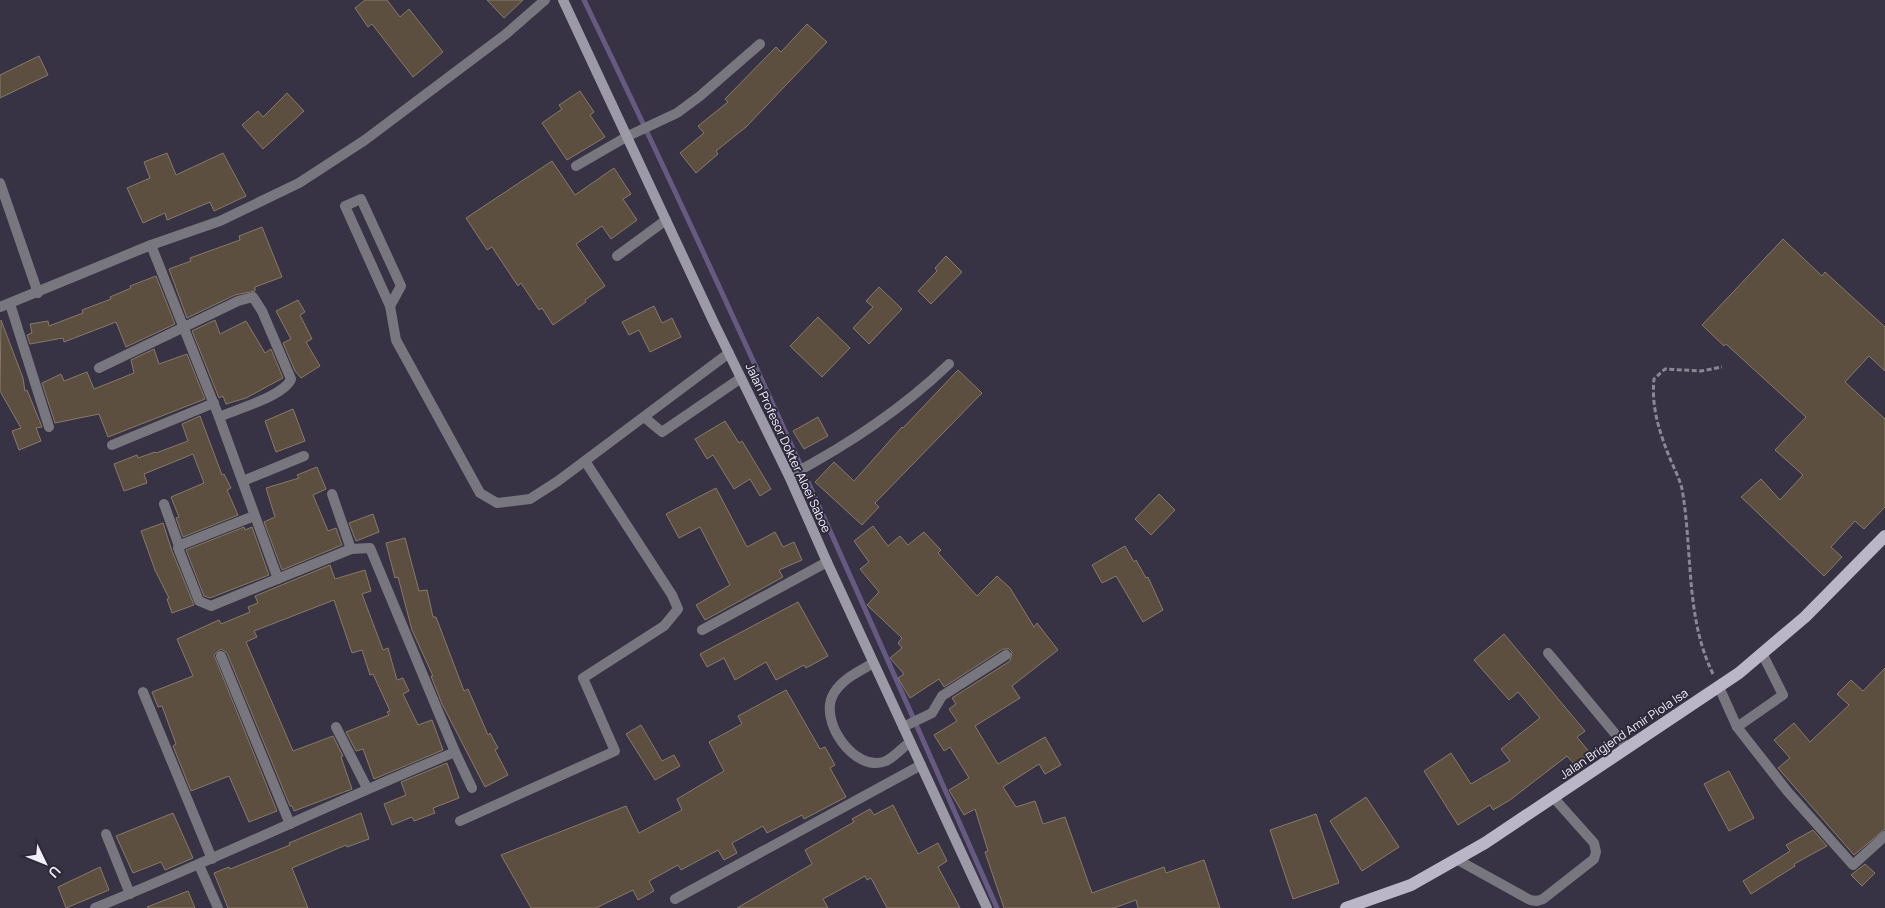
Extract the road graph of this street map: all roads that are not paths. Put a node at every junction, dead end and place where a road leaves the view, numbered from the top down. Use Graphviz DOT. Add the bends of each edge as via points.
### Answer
graph roads {
  1 [pos="545,0"];
  2 [pos="563,0"];
  3 [pos="760,44"];
  4 [pos="632,134"];
  5 [pos="576,166"];
  6 [pos="0,183"];
  7 [pos="666,220"];
  8 [pos="151,245"];
  9 [pos="617,256"];
  10 [pos="38,293"];
  11 [pos="5,306"];
  12 [pos="390,306"];
  13 [pos="184,328"];
  14 [pos="729,352"];
  15 [pos="950,364"];
  16 [pos="99,368"];
  17 [pos="741,378"];
  18 [pos="214,403"];
  19 [pos="220,417"];
  20 [pos="644,417"];
  21 [pos="49,428"];
  22 [pos="112,445"];
  23 [pos="304,456"];
  24 [pos="584,461"];
  25 [pos="793,474"];
  26 [pos="243,481"];
  27 [pos="332,494"];
  28 [pos="164,504"];
  29 [pos="254,516"];
  30 [pos="1885,536"];
  31 [pos="179,546"];
  32 [pos="352,549"];
  33 [pos="827,562"];
  34 [pos="278,579"];
  35 [pos="702,630"];
  36 [pos="1548,653"];
  37 [pos="1006,655"];
  38 [pos="1763,655"];
  39 [pos="221,656"];
  40 [pos="873,663"];
  41 [pos="1719,687"];
  42 [pos="143,692"];
  43 [pos="907,725"];
  44 [pos="336,727"];
  45 [pos="1737,728"];
  46 [pos="910,742"];
  47 [pos="1627,748"];
  48 [pos="455,752"];
  49 [pos="921,765"];
  50 [pos="367,788"];
  51 [pos="472,788"];
  52 [pos="1553,797"];
  53 [pos="460,820"];
  54 [pos="290,824"];
  55 [pos="106,834"];
  56 [pos="1885,836"];
  57 [pos="212,858"];
  58 [pos="1456,860"];
  59 [pos="199,865"];
  60 [pos="130,894"];
  61 [pos="675,899"];
  62 [pos="95,908"];
  63 [pos="218,908"];
  64 [pos="987,908"];
  65 [pos="1346,908"];
  1 -- 8 [label="street" via="506,34 334,163 220,221"];
  2 -- 4 [label="street, Jalan Profesor Dokter Aloei Saboe"];
  3 -- 4 [label="street" via="700,96 657,123"];
  4 -- 5 [label="street"];
  4 -- 7 [label="street, Jalan Profesor Dokter Aloei Saboe"];
  6 -- 10 [label="street"];
  7 -- 9 [label="street"];
  7 -- 14 [label="street, Jalan Profesor Dokter Aloei Saboe"];
  8 -- 10 [label="street"];
  8 -- 13 [label="street"];
  10 -- 11 [label="street"];
  11 -- 21 [label="street"];
  12 -- 12 [label="street" via="345,206 360,199 401,286"];
  12 -- 24 [label="street" via="396,340 480,493 497,503 530,499"];
  13 -- 16 [label="street"];
  13 -- 18 [label="street"];
  13 -- 19 [label="street" via="253,297 291,373 289,384 280,391"];
  14 -- 17 [label="street, Jalan Profesor Dokter Aloei Saboe"];
  14 -- 20 [label="street"];
  15 -- 25 [label="street" via="868,431"];
  17 -- 20 [label="street" via="662,432"];
  17 -- 25 [label="street, Jalan Profesor Dokter Aloei Saboe"];
  18 -- 19 [label="street"];
  18 -- 22 [label="street"];
  19 -- 26 [label="street"];
  20 -- 24 [label="street"];
  23 -- 26 [label="street"];
  24 -- 53 [label="street" via="678,608 664,626 583,678 615,751"];
  25 -- 33 [label="street, Jalan Profesor Dokter Aloei Saboe"];
  26 -- 29 [label="street"];
  27 -- 32 [label="street"];
  28 -- 31 [label="street"];
  29 -- 31 [label="street"];
  29 -- 34 [label="street"];
  30 -- 38 [label="main road, Jalan Brigjend Amir Piola Isa"];
  31 -- 34 [label="street" via="178,552 199,601 206,605 211,606"];
  32 -- 34 [label="street"];
  32 -- 48 [label="street" via="368,547 372,550"];
  33 -- 35 [label="street"];
  33 -- 40 [label="street, Jalan Profesor Dokter Aloei Saboe"];
  36 -- 47 [label="street"];
  37 -- 43 [label="street" via="942,696 933,712"];
  38 -- 41 [label="main road, Jalan Brigjend Amir Piola Isa"];
  38 -- 45 [label="street" via="1783,695"];
  39 -- 54 [label="street"];
  40 -- 43 [label="street, Jalan Profesor Dokter Aloei Saboe"];
  40 -- 46 [label="street" via="844,680 834,693 829,703 834,730 839,740 867,761 885,761"];
  41 -- 45 [label="street"];
  41 -- 47 [label="main road, Jalan Brigjend Amir Piola Isa"];
  42 -- 57 [label="street"];
  43 -- 46 [label="street, Jalan Profesor Dokter Aloei Saboe"];
  44 -- 50 [label="street"];
  45 -- 56 [label="street" via="1853,865"];
  46 -- 49 [label="street, Jalan Profesor Dokter Aloei Saboe"];
  47 -- 52 [label="main road, Jalan Brigjend Amir Piola Isa"];
  48 -- 50 [label="street"];
  48 -- 51 [label="street"];
  49 -- 61 [label="street"];
  49 -- 64 [label="street, Jalan Profesor Dokter Aloei Saboe"];
  50 -- 54 [label="street"];
  52 -- 58 [label="main road, Jalan Brigjend Amir Piola Isa"];
  52 -- 58 [label="street" via="1594,843 1596,852 1594,859 1543,899 1530,900"];
  54 -- 57 [label="street"];
  55 -- 60 [label="street"];
  57 -- 59 [label="street"];
  58 -- 65 [label="main road, Jalan Brigjend Amir Piola Isa" via="1410,885"];
  59 -- 60 [label="street"];
  59 -- 63 [label="street"];
  60 -- 62 [label="street"];
}
